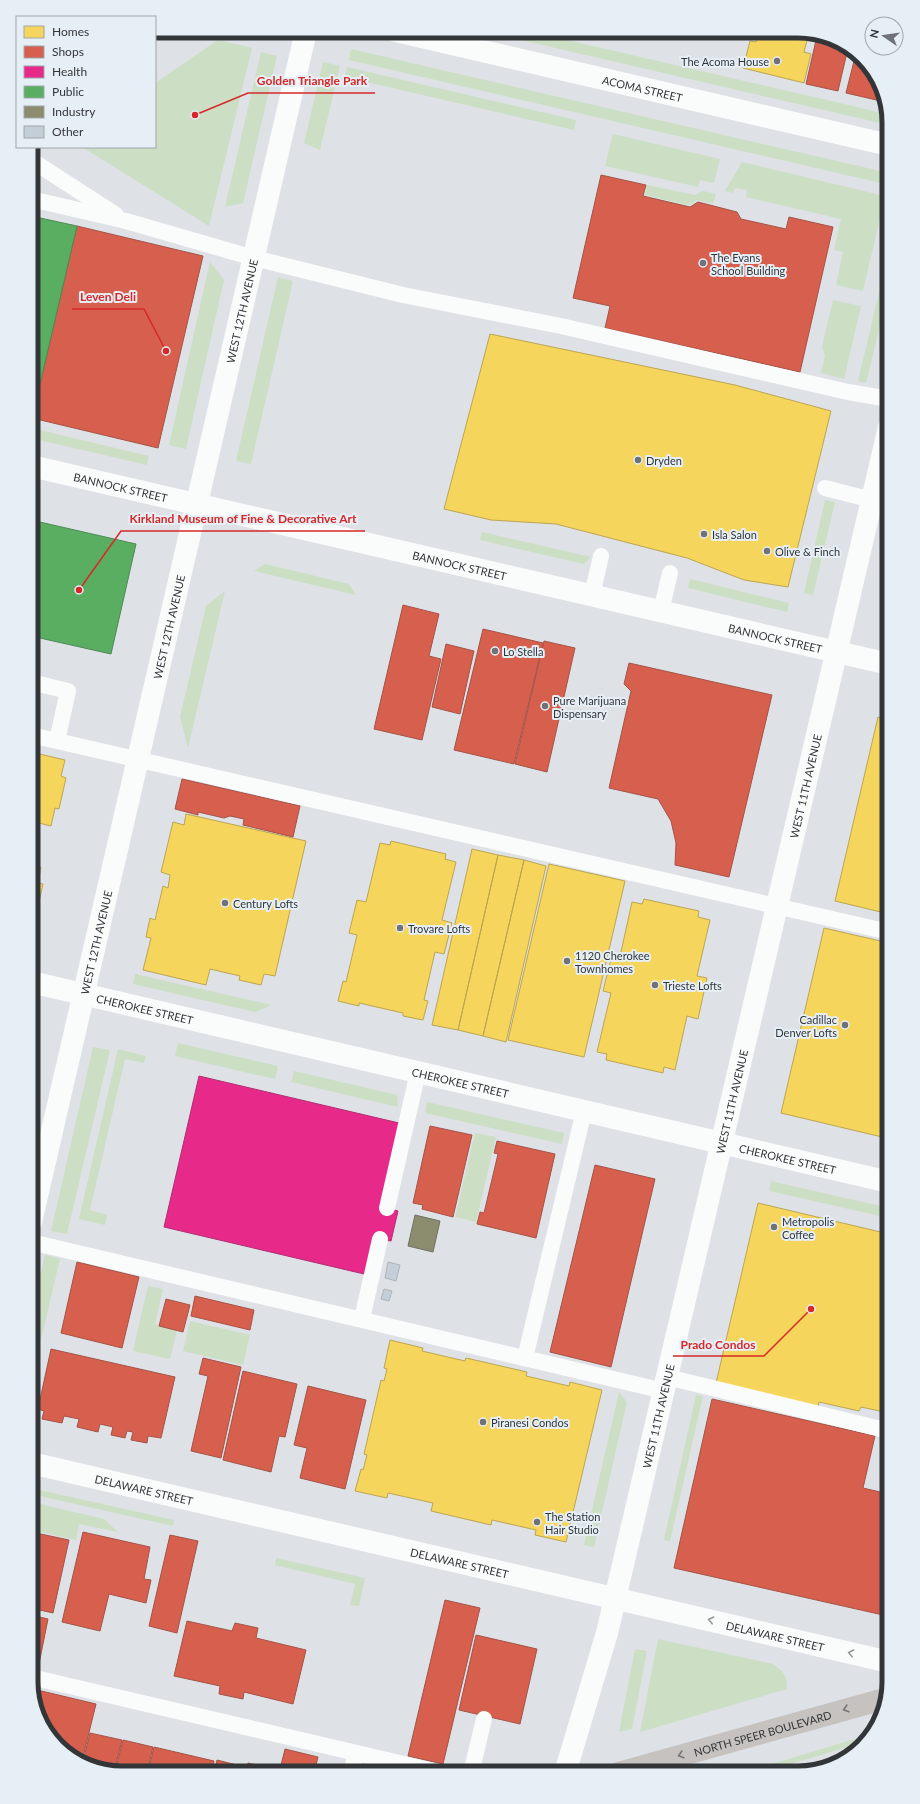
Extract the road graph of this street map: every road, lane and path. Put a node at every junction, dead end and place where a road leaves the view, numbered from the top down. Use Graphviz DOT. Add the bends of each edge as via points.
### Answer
graph roads {
  1 [pos="304,38"];
  2 [pos="438,38"];
  3 [pos="882,143"];
  4 [pos="38,164"];
  5 [pos="38,202"];
  6 [pos="126,221"];
  7 [pos="254,258"];
  8 [pos="882,398"];
  9 [pos="882,457"];
  10 [pos="38,468"];
  11 [pos="825,488"];
  12 [pos="872,500"];
  13 [pos="197,503"];
  14 [pos="601,556"];
  15 [pos="670,573"];
  16 [pos="592,595"];
  17 [pos="661,611"];
  18 [pos="837,651"];
  19 [pos="882,662"];
  20 [pos="38,684"];
  21 [pos="38,737"];
  22 [pos="57,741"];
  23 [pos="138,760"];
  24 [pos="777,906"];
  25 [pos="882,930"];
  26 [pos="38,984"];
  27 [pos="84,995"];
  28 [pos="418,1072"];
  29 [pos="584,1111"];
  30 [pos="722,1143"];
  31 [pos="882,1180"];
  32 [pos="38,1192"];
  33 [pos="387,1208"];
  34 [pos="380,1238"];
  35 [pos="38,1244"];
  36 [pos="362,1319"];
  37 [pos="525,1358"];
  38 [pos="666,1384"];
  39 [pos="882,1430"];
  40 [pos="38,1465"];
  41 [pos="615,1598"];
  42 [pos="882,1660"];
  43 [pos="38,1679"];
  44 [pos="880,1700"];
  45 [pos="484,1719"];
  46 [pos="356,1753"];
  47 [pos="353,1766"];
  48 [pos="412,1766"];
  49 [pos="473,1766"];
  50 [pos="567,1766"];
  51 [pos="643,1766"];
  1 -- 7 [label="street, WEST 12TH AVENUE"];
  2 -- 3 [label="street, ACOMA STREET"];
  4 -- 6 [label="lane"];
  5 -- 6 [label="lane"];
  6 -- 7 [label="lane"];
  7 -- 8 [label="lane" via="403,295 561,326"];
  7 -- 13 [label="street, WEST 12TH AVENUE"];
  9 -- 12 [label="street, WEST 11TH AVENUE"];
  10 -- 13 [label="street, BANNOCK STREET"];
  11 -- 12 [label="lane"];
  12 -- 18 [label="street, WEST 11TH AVENUE"];
  13 -- 16 [label="street, BANNOCK STREET"];
  13 -- 23 [label="street, WEST 12TH AVENUE"];
  14 -- 16 [label="lane"];
  15 -- 17 [label="lane"];
  16 -- 17 [label="street, BANNOCK STREET"];
  17 -- 18 [label="street, BANNOCK STREET"];
  18 -- 19 [label="street, BANNOCK STREET"];
  18 -- 24 [label="street, WEST 11TH AVENUE"];
  20 -- 22 [label="lane" via="68,691"];
  21 -- 22 [label="lane"];
  22 -- 23 [label="lane"];
  23 -- 24 [label="lane"];
  23 -- 27 [label="street, WEST 12TH AVENUE"];
  24 -- 25 [label="lane"];
  24 -- 30 [label="street, WEST 11TH AVENUE"];
  26 -- 27 [label="street, CHEROKEE STREET"];
  27 -- 28 [label="street, CHEROKEE STREET"];
  27 -- 32 [label="street, WEST 12TH AVENUE"];
  28 -- 29 [label="street, CHEROKEE STREET"];
  28 -- 33 [label="lane"];
  29 -- 30 [label="street, CHEROKEE STREET"];
  29 -- 37 [label="lane"];
  30 -- 31 [label="street, CHEROKEE STREET"];
  30 -- 38 [label="street, WEST 11TH AVENUE"];
  34 -- 36 [label="lane"];
  35 -- 36 [label="lane"];
  36 -- 37 [label="lane"];
  37 -- 38 [label="lane"];
  38 -- 39 [label="lane"];
  38 -- 41 [label="street, WEST 11TH AVENUE"];
  40 -- 41 [label="street, DELAWARE STREET"];
  42 -- 41 [label="street, DELAWARE STREET, one-way"];
  41 -- 50 [label="street, WEST 11TH AVENUE"];
  43 -- 46 [label="lane"];
  44 -- 51 [label="main road, NORTH SPEER BOULEVARD, one-way"];
  45 -- 49 [label="lane"];
  46 -- 47 [label="lane"];
  46 -- 48 [label="lane"];
}
